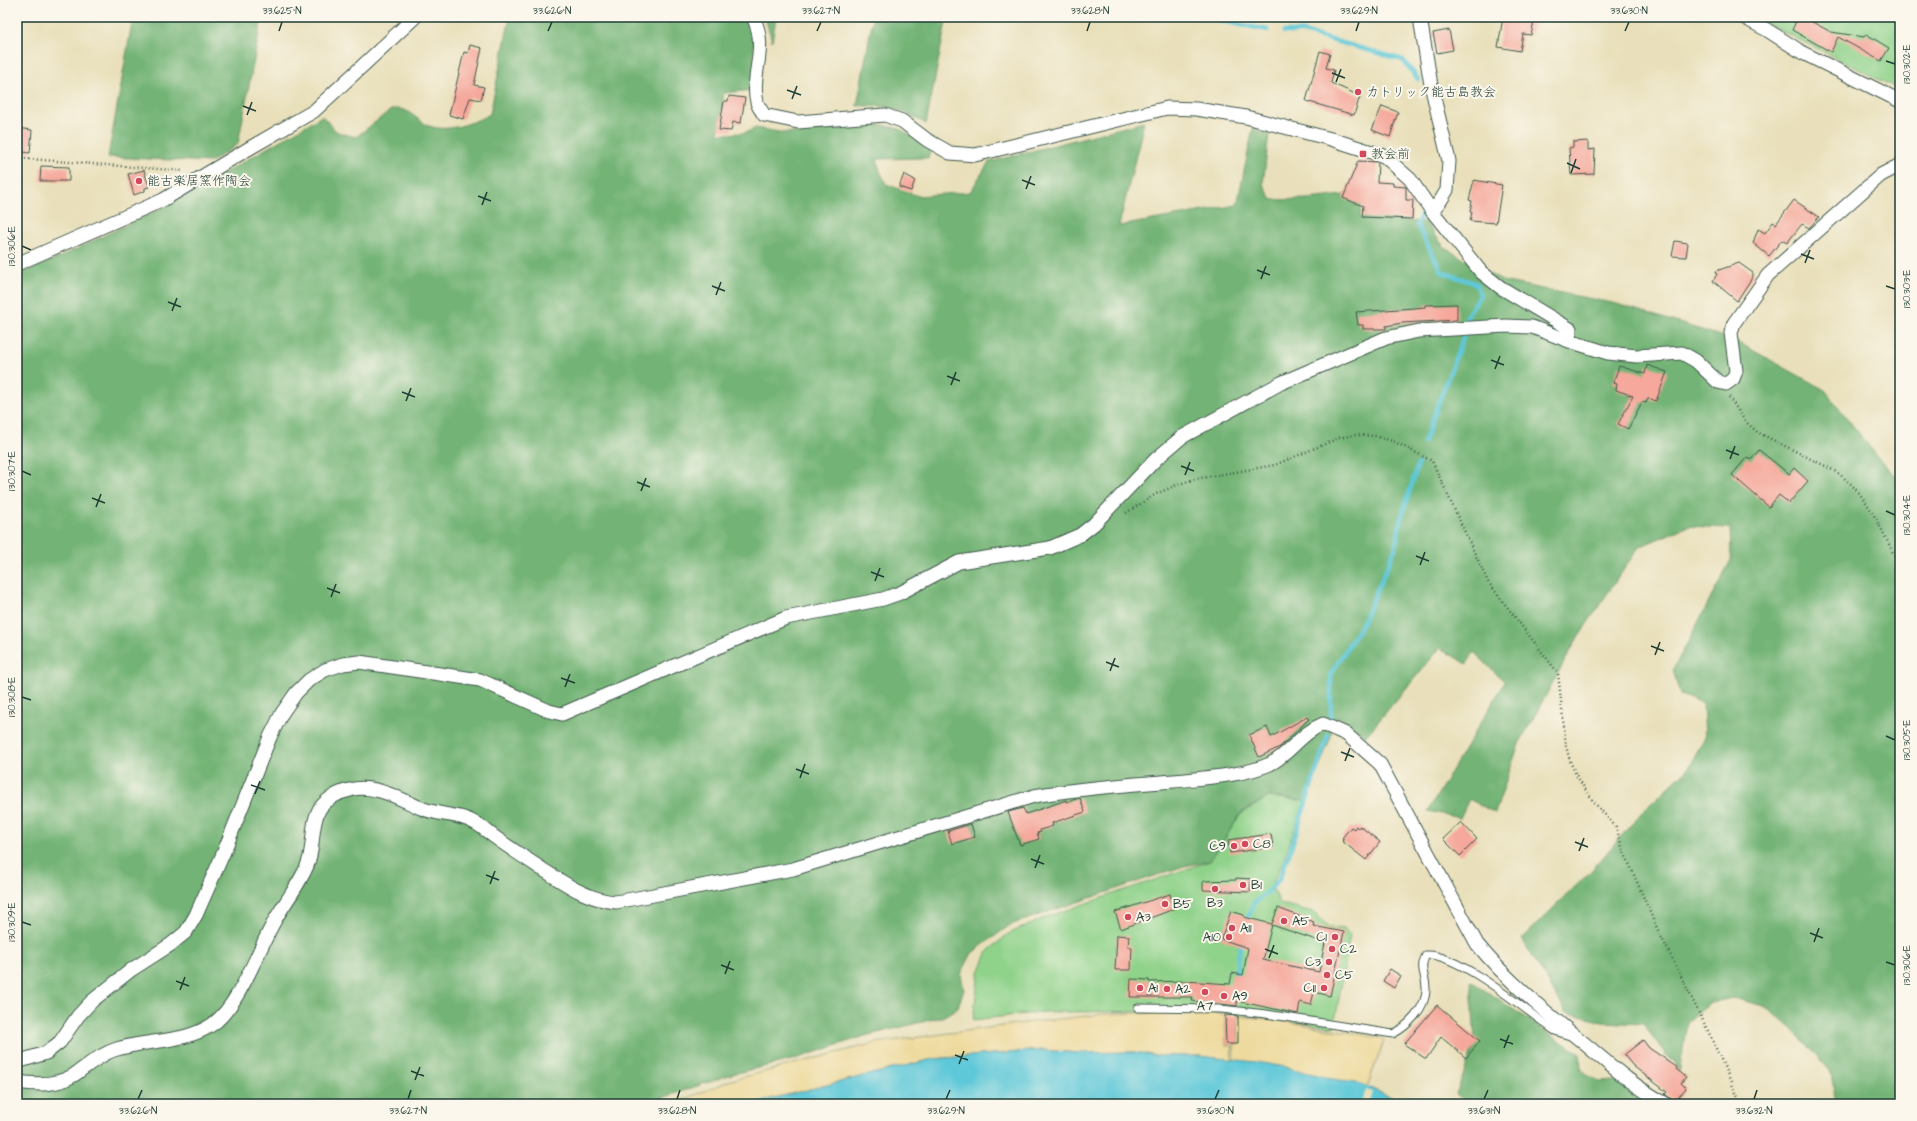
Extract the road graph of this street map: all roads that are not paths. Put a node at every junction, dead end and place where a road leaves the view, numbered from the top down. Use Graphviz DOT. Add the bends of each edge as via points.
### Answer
graph roads {
  1 [pos="415,17"];
  2 [pos="753,17"];
  3 [pos="1743,17"];
  4 [pos="1421,24"];
  5 [pos="1900,101"];
  6 [pos="1900,166"];
  7 [pos="1432,211"];
  8 [pos="17,264"];
  9 [pos="1569,341"];
  10 [pos="1138,1008"];
  11 [pos="1576,1037"];
  12 [pos="17,1062"];
  13 [pos="17,1082"];
  14 [pos="1666,1104"];
  1 -- 8 [label="street" via="314,111 164,200"];
  2 -- 7 [label="street" via="758,26 761,48 756,88 757,103 764,115 779,120 798,122 885,115 902,121 950,153 975,155 1167,108 1196,109 1253,119 1384,156 1410,179"];
  3 -- 5 [label="street" via="1803,53"];
  4 -- 7 [label="street" via="1431,85 1449,161 1447,190"];
  6 -- 9 [label="street" via="1881,175 1768,275 1734,323 1731,333 1736,371 1733,379 1726,384 1718,382 1696,361 1682,353 1637,356"];
  7 -- 9 [label="street" via="1481,272 1500,287 1570,329"];
  9 -- 12 [label="street" via="1532,327 1506,326 1419,331 1386,338 1281,383 1182,437 1156,459 1094,524 1080,535 1050,548 959,562 900,593 883,599 786,618 562,714 549,711 480,680 359,662 325,670 309,680 296,693 282,713 199,908 186,932 92,1001 60,1042 46,1053"];
  10 -- 11 [label="lane" via="1221,1008 1393,1034 1410,1022 1421,1006 1426,992 1421,964 1426,954 1435,954 1474,972 1555,1031"];
  11 -- 13 [label="street" via="1515,985 1478,944 1380,764 1346,734 1323,724 1314,728 1288,752 1270,764 1250,770 1196,779 1034,796 793,869 616,902 604,901 577,891 469,820 424,810 376,790 350,789 337,794 320,808 316,817 308,864 275,920 229,1009 213,1024 195,1033 114,1050 72,1077 53,1084"];
  11 -- 14 [label="street" via="1642,1091"];
}
